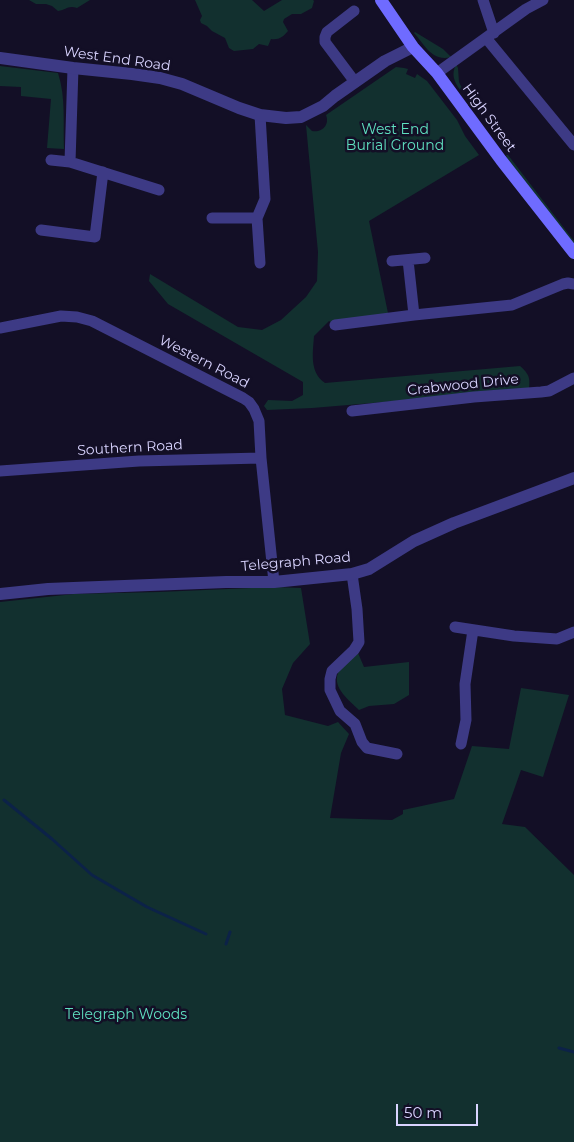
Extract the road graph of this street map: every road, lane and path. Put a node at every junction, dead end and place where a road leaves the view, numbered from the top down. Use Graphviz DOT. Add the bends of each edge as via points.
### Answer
graph roads {
  1 [pos="381,0"];
  2 [pos="483,0"];
  3 [pos="543,0"];
  4 [pos="354,11"];
  5 [pos="490,36"];
  6 [pos="413,47"];
  7 [pos="0,58"];
  8 [pos="74,68"];
  9 [pos="437,73"];
  10 [pos="355,82"];
  11 [pos="260,115"];
  12 [pos="574,145"];
  13 [pos="51,160"];
  14 [pos="70,162"];
  15 [pos="104,172"];
  16 [pos="158,190"];
  17 [pos="212,218"];
  18 [pos="257,218"];
  19 [pos="41,230"];
  20 [pos="574,253"];
  21 [pos="425,258"];
  22 [pos="408,260"];
  23 [pos="392,261"];
  24 [pos="260,263"];
  25 [pos="574,284"];
  26 [pos="414,315"];
  27 [pos="335,325"];
  28 [pos="0,328"];
  29 [pos="574,378"];
  30 [pos="352,412"];
  31 [pos="261,458"];
  32 [pos="0,471"];
  33 [pos="574,478"];
  34 [pos="352,574"];
  35 [pos="274,582"];
  36 [pos="0,594"];
  37 [pos="455,627"];
  38 [pos="473,630"];
  39 [pos="574,632"];
  40 [pos="461,744"];
  41 [pos="397,754"];
  1 -- 6 [label="main road, High Street"];
  2 -- 5 [label="street"];
  3 -- 5 [label="street"];
  4 -- 10 [label="street" via="324,37"];
  5 -- 9 [label="street"];
  5 -- 12 [label="street"];
  6 -- 9 [label="main road, High Street"];
  6 -- 10 [label="street, West End Road"];
  7 -- 8 [label="street, West End Road"];
  8 -- 11 [label="street, West End Road" via="160,78"];
  8 -- 14 [label="street"];
  9 -- 20 [label="main road, High Street"];
  10 -- 11 [label="street, West End Road" via="323,106 301,117"];
  11 -- 18 [label="street" via="264,199"];
  13 -- 14 [label="street"];
  14 -- 15 [label="street"];
  15 -- 16 [label="street"];
  15 -- 19 [label="street" via="95,237"];
  17 -- 18 [label="street"];
  18 -- 24 [label="street"];
  21 -- 22 [label="street"];
  22 -- 23 [label="street"];
  22 -- 26 [label="street"];
  25 -- 26 [label="street" via="563,284 512,305"];
  26 -- 27 [label="street"];
  28 -- 31 [label="street, Western Road" via="61,316 92,321 249,402 259,421"];
  29 -- 30 [label="street, Crabwood Drive" via="549,391"];
  31 -- 32 [label="street, Southern Road" via="139,461"];
  31 -- 35 [label="street, Western Road"];
  33 -- 34 [label="street, Telegraph Road" via="454,523 414,541 369,569"];
  34 -- 35 [label="street, Telegraph Road"];
  34 -- 41 [label="street" via="359,642 332,671 330,690 340,710 355,724 367,748"];
  35 -- 36 [label="street, Telegraph Road" via="48,589"];
  37 -- 38 [label="street"];
  38 -- 39 [label="street" via="557,639"];
  38 -- 40 [label="street"];
}
